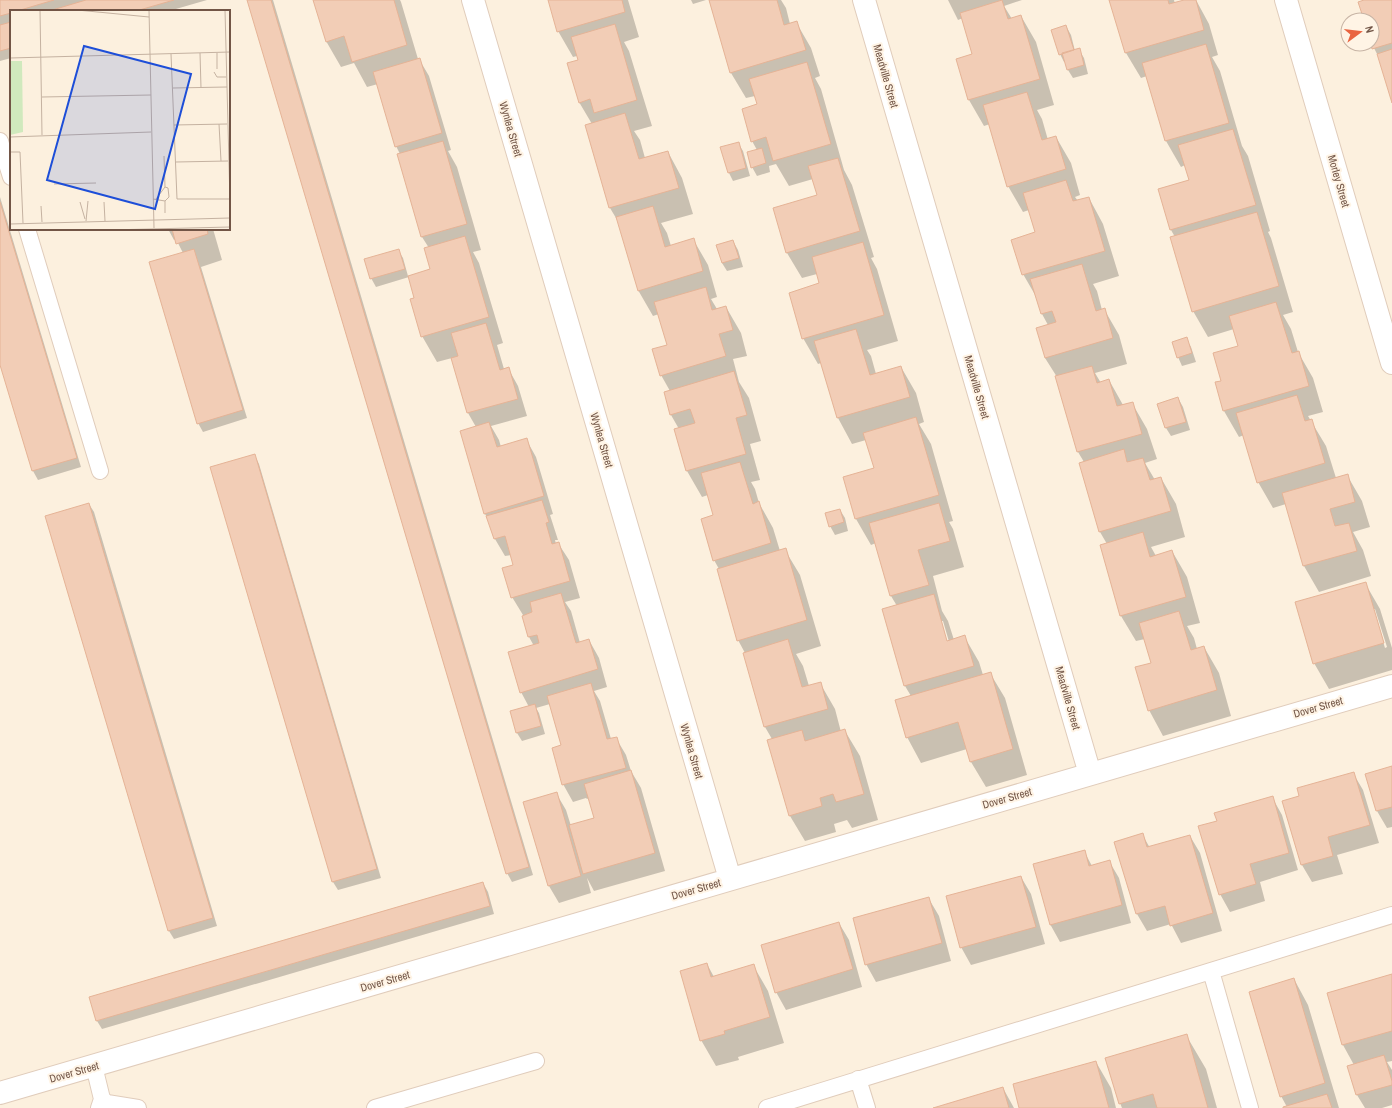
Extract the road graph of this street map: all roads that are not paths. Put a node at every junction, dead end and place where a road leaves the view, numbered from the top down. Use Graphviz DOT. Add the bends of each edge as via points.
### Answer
graph roads {
  1 [pos="473,0"];
  2 [pos="864,0"];
  3 [pos="1286,0"];
  4 [pos="0,141"];
  5 [pos="10,174"];
  6 [pos="27,230"];
  7 [pos="1392,363"];
  8 [pos="100,471"];
  9 [pos="1392,686"];
  10 [pos="1090,774"];
  11 [pos="730,879"];
  12 [pos="1392,915"];
  13 [pos="1211,971"];
  14 [pos="536,1061"];
  15 [pos="94,1066"];
  16 [pos="858,1079"];
  17 [pos="0,1093"];
  18 [pos="100,1104"];
  19 [pos="138,1108"];
  20 [pos="376,1108"];
  21 [pos="767,1108"];
  22 [pos="867,1108"];
  23 [pos="1250,1108"];
  1 -- 11 [label="street, Wynlea Street"];
  2 -- 10 [label="street, Meadville Street"];
  3 -- 7 [label="street, Morley Street"];
  4 -- 5 [label="lane"];
  6 -- 8 [label="lane"];
  9 -- 10 [label="street, Dover Street"];
  10 -- 11 [label="street, Dover Street"];
  11 -- 15 [label="street, Dover Street"];
  12 -- 13 [label="lane"];
  13 -- 16 [label="lane"];
  13 -- 23 [label="lane"];
  14 -- 20 [label="lane"];
  15 -- 17 [label="street, Dover Street"];
  15 -- 18 [label="lane"];
  16 -- 21 [label="lane"];
  16 -- 22 [label="lane"];
  18 -- 19 [label="lane"];
}
